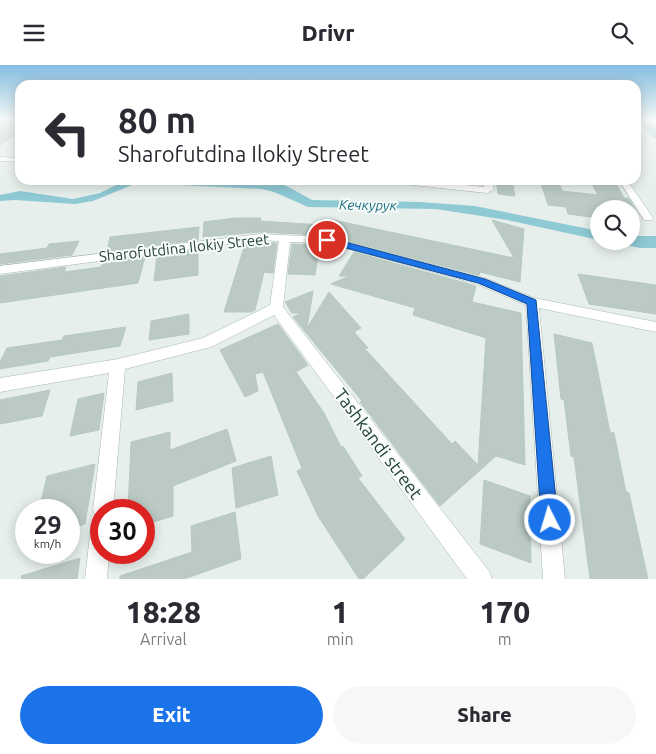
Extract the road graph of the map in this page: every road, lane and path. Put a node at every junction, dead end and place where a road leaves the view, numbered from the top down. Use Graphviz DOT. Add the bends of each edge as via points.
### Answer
graph roads {
  1 [pos="0,159"];
  2 [pos="15,160"];
  3 [pos="440,185"];
  4 [pos="489,185"];
  5 [pos="626,185"];
  6 [pos="648,218"];
  7 [pos="285,238"];
  8 [pos="0,270"];
  9 [pos="532,302"];
  10 [pos="276,308"];
  11 [pos="656,327"];
  12 [pos="118,365"];
  13 [pos="0,385"];
  14 [pos="104,499"];
  15 [pos="97,564"];
  16 [pos="96,579"];
  17 [pos="481,579"];
  18 [pos="554,579"];
  1 -- 2 [label="street"];
  3 -- 4 [label="street" via="487,190"];
  5 -- 6 [label="street"];
  7 -- 8 [label="street, Sharofutdina Ilokiy Street" via="260,237"];
  7 -- 9 [label="street, Sharofutdina Ilokiy Street" via="327,240 482,281"];
  7 -- 10 [label="street"];
  9 -- 11 [label="street, Sharofutdina Ilokiy Street"];
  9 -- 18 [label="street"];
  10 -- 12 [label="street" via="206,343"];
  10 -- 17 [label="street, Tashkandi street"];
  12 -- 13 [label="street"];
  12 -- 14 [label="street"];
  15 -- 16 [label="street"];
}
